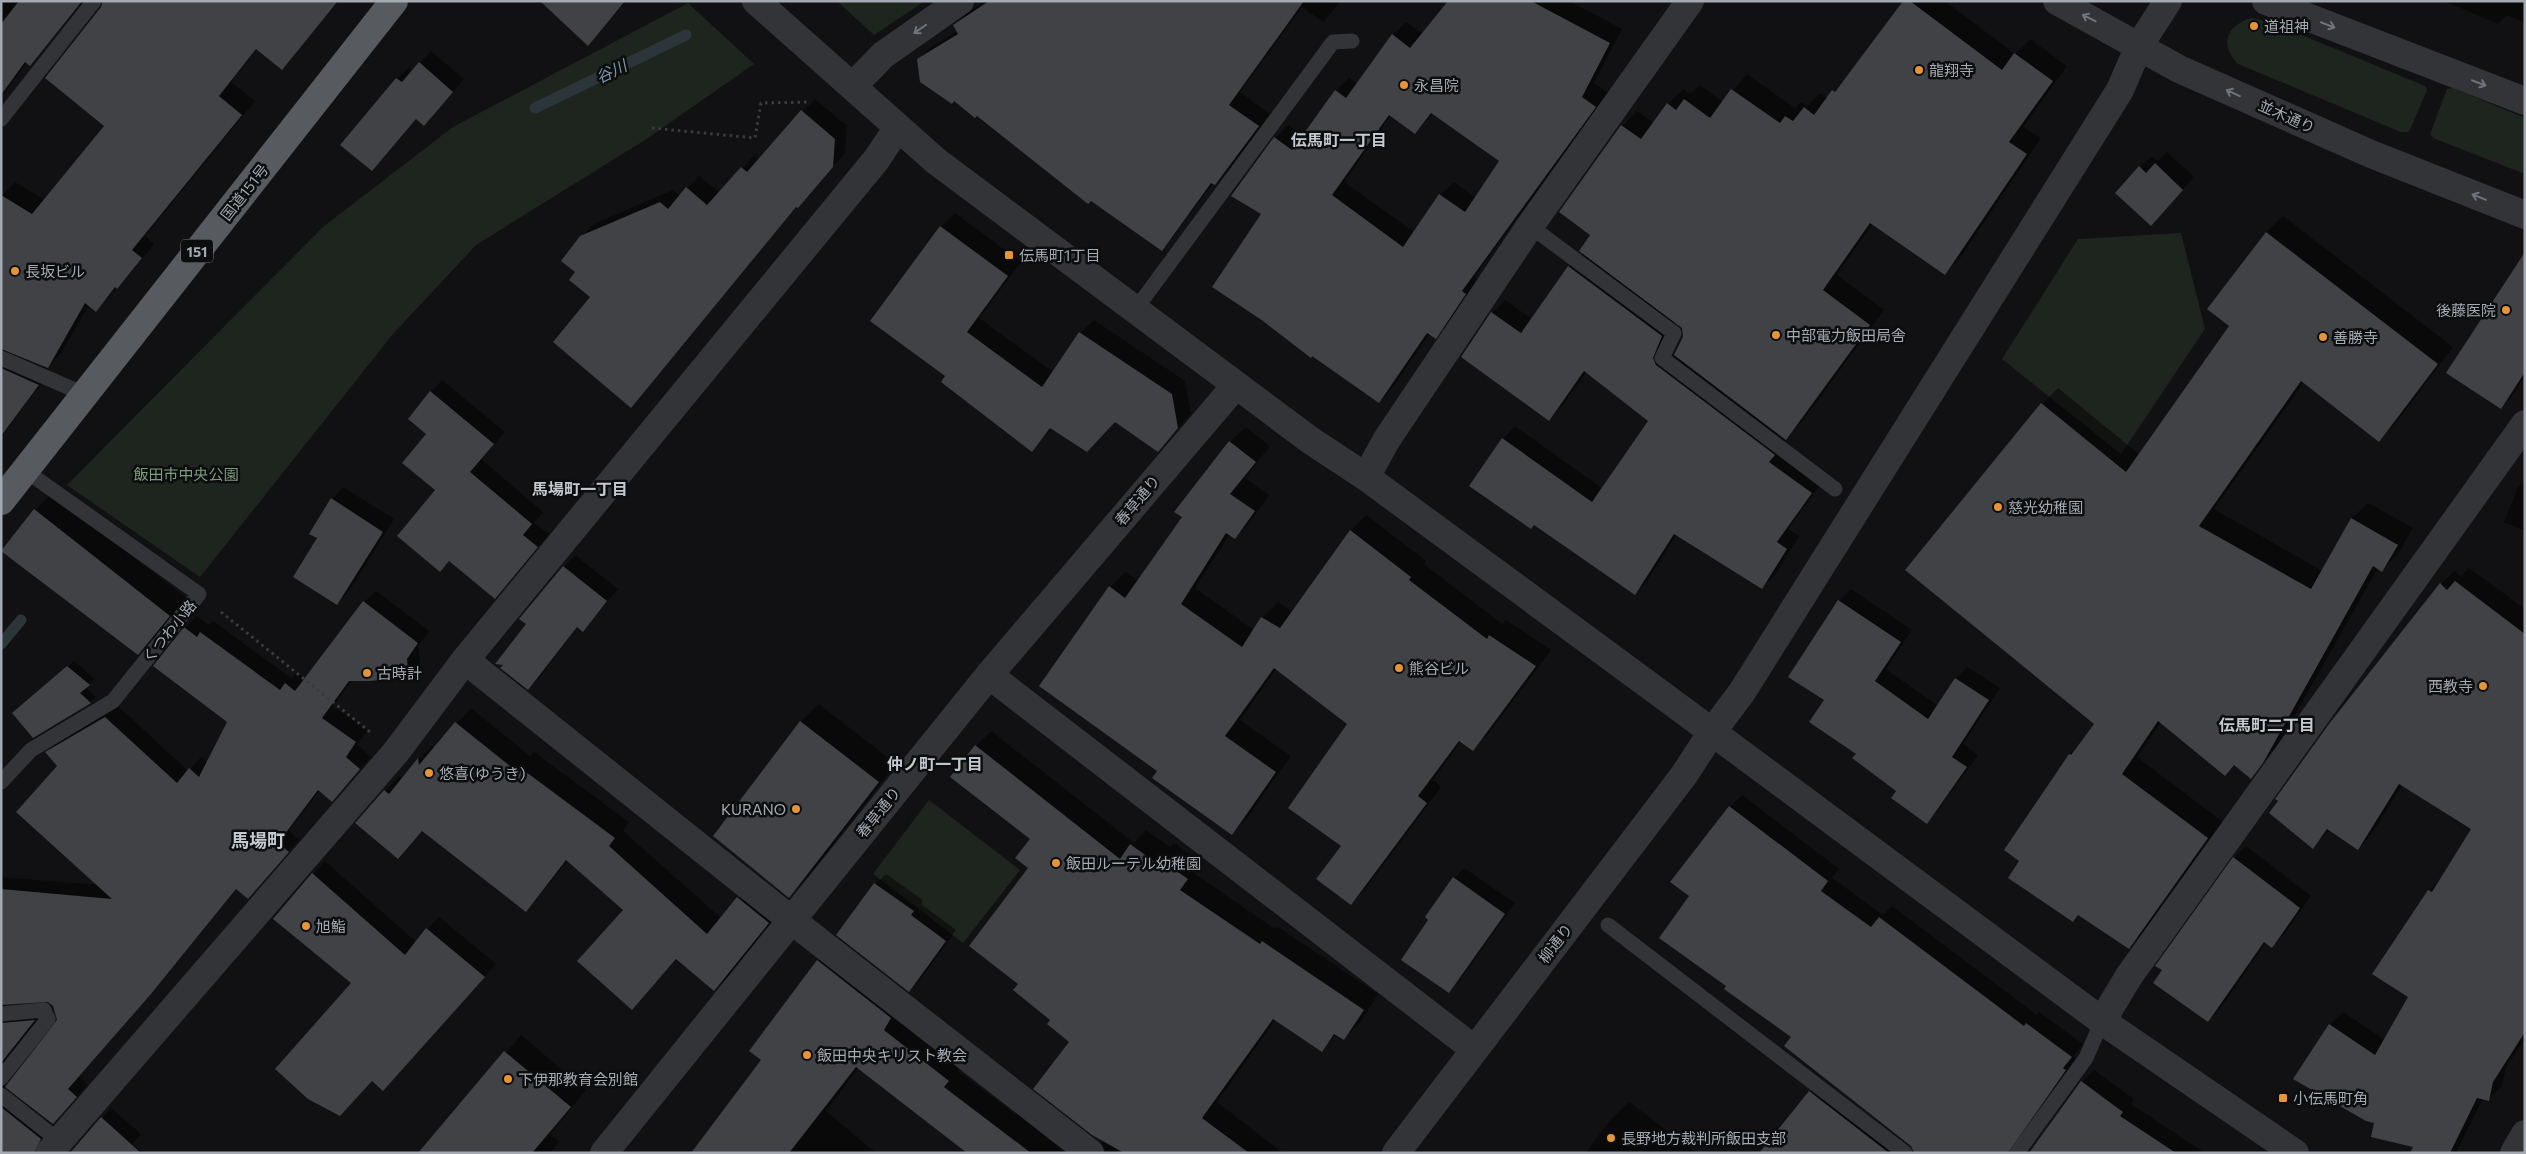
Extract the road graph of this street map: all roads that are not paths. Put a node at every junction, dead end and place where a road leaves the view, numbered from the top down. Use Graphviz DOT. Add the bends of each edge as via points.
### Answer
graph roads {
  1 [pos="94,1"];
  2 [pos="756,1"];
  3 [pos="960,1"];
  4 [pos="1690,1"];
  5 [pos="2057,1"];
  6 [pos="2168,1"];
  7 [pos="2266,1"];
  8 [pos="391,2"];
  9 [pos="1352,41"];
  10 [pos="2139,46"];
  11 [pos="853,86"];
  12 [pos="2525,100"];
  13 [pos="1,119"];
  14 [pos="898,129"];
  15 [pos="2525,215"];
  16 [pos="1530,226"];
  17 [pos="1135,310"];
  18 [pos="1,358"];
  19 [pos="1236,385"];
  20 [pos="84,394"];
  21 [pos="2525,424"];
  22 [pos="26,471"];
  23 [pos="1366,477"];
  24 [pos="1835,489"];
  25 [pos="1,501"];
  26 [pos="465,660"];
  27 [pos="989,675"];
  28 [pos="1712,732"];
  29 [pos="1,782"];
  30 [pos="790,920"];
  31 [pos="1608,925"];
  32 [pos="1,1014"];
  33 [pos="2102,1021"];
  34 [pos="1474,1049"];
  35 [pos="1,1078"];
  36 [pos="1,1095"];
  37 [pos="2525,1134"];
  38 [pos="54,1147"];
  39 [pos="604,1153"];
  40 [pos="1090,1153"];
  41 [pos="1396,1153"];
  42 [pos="1905,1153"];
  43 [pos="2017,1153"];
  44 [pos="2295,1153"];
  45 [pos="2514,1153"];
  1 -- 13 [label="lane"];
  2 -- 11 [label="street"];
  3 -- 11 [label="street, one-way" via="883,55"];
  4 -- 16 [label="street"];
  10 -- 5 [label="street, 並木通り, one-way"];
  6 -- 10 [label="street, 柳通り"];
  7 -- 12 [label="street, one-way"];
  8 -- 20 [label="highway, 国道151号 / 151"];
  9 -- 17 [label="lane" via="1333,42"];
  15 -- 10 [label="street, 並木通り, one-way" via="2371,154 2179,69"];
  10 -- 28 [label="street, 柳通り" via="2120,90 1742,692"];
  11 -- 14 [label="street"];
  14 -- 17 [label="street"];
  14 -- 26 [label="street" via="876,160"];
  16 -- 23 [label="street" via="1387,439"];
  16 -- 24 [label="lane" via="1674,333 1662,358"];
  17 -- 19 [label="street"];
  18 -- 20 [label="lane"];
  19 -- 23 [label="street"];
  19 -- 27 [label="street, 春草通り"];
  20 -- 22 [label="highway, 国道151号 / 151"];
  21 -- 33 [label="street" via="2129,976"];
  22 -- 25 [label="highway, 国道151号 / 151"];
  22 -- 29 [label="lane, くつわ小路" via="199,594 113,701 32,750"];
  23 -- 28 [label="street"];
  26 -- 30 [label="street"];
  26 -- 38 [label="street" via="396,752"];
  27 -- 30 [label="street, 春草通り"];
  27 -- 34 [label="street"];
  28 -- 33 [label="street"];
  28 -- 34 [label="street, 柳通り" via="1684,775"];
  30 -- 39 [label="street, 春草通り"];
  30 -- 40 [label="street"];
  31 -- 42 [label="lane"];
  32 -- 35 [label="lane" via="44,1010 48,1019"];
  33 -- 43 [label="lane" via="2086,1058"];
  33 -- 44 [label="street"];
  34 -- 41 [label="street, 柳通り"];
  36 -- 38 [label="lane"];
  37 -- 45 [label="street"];
}
